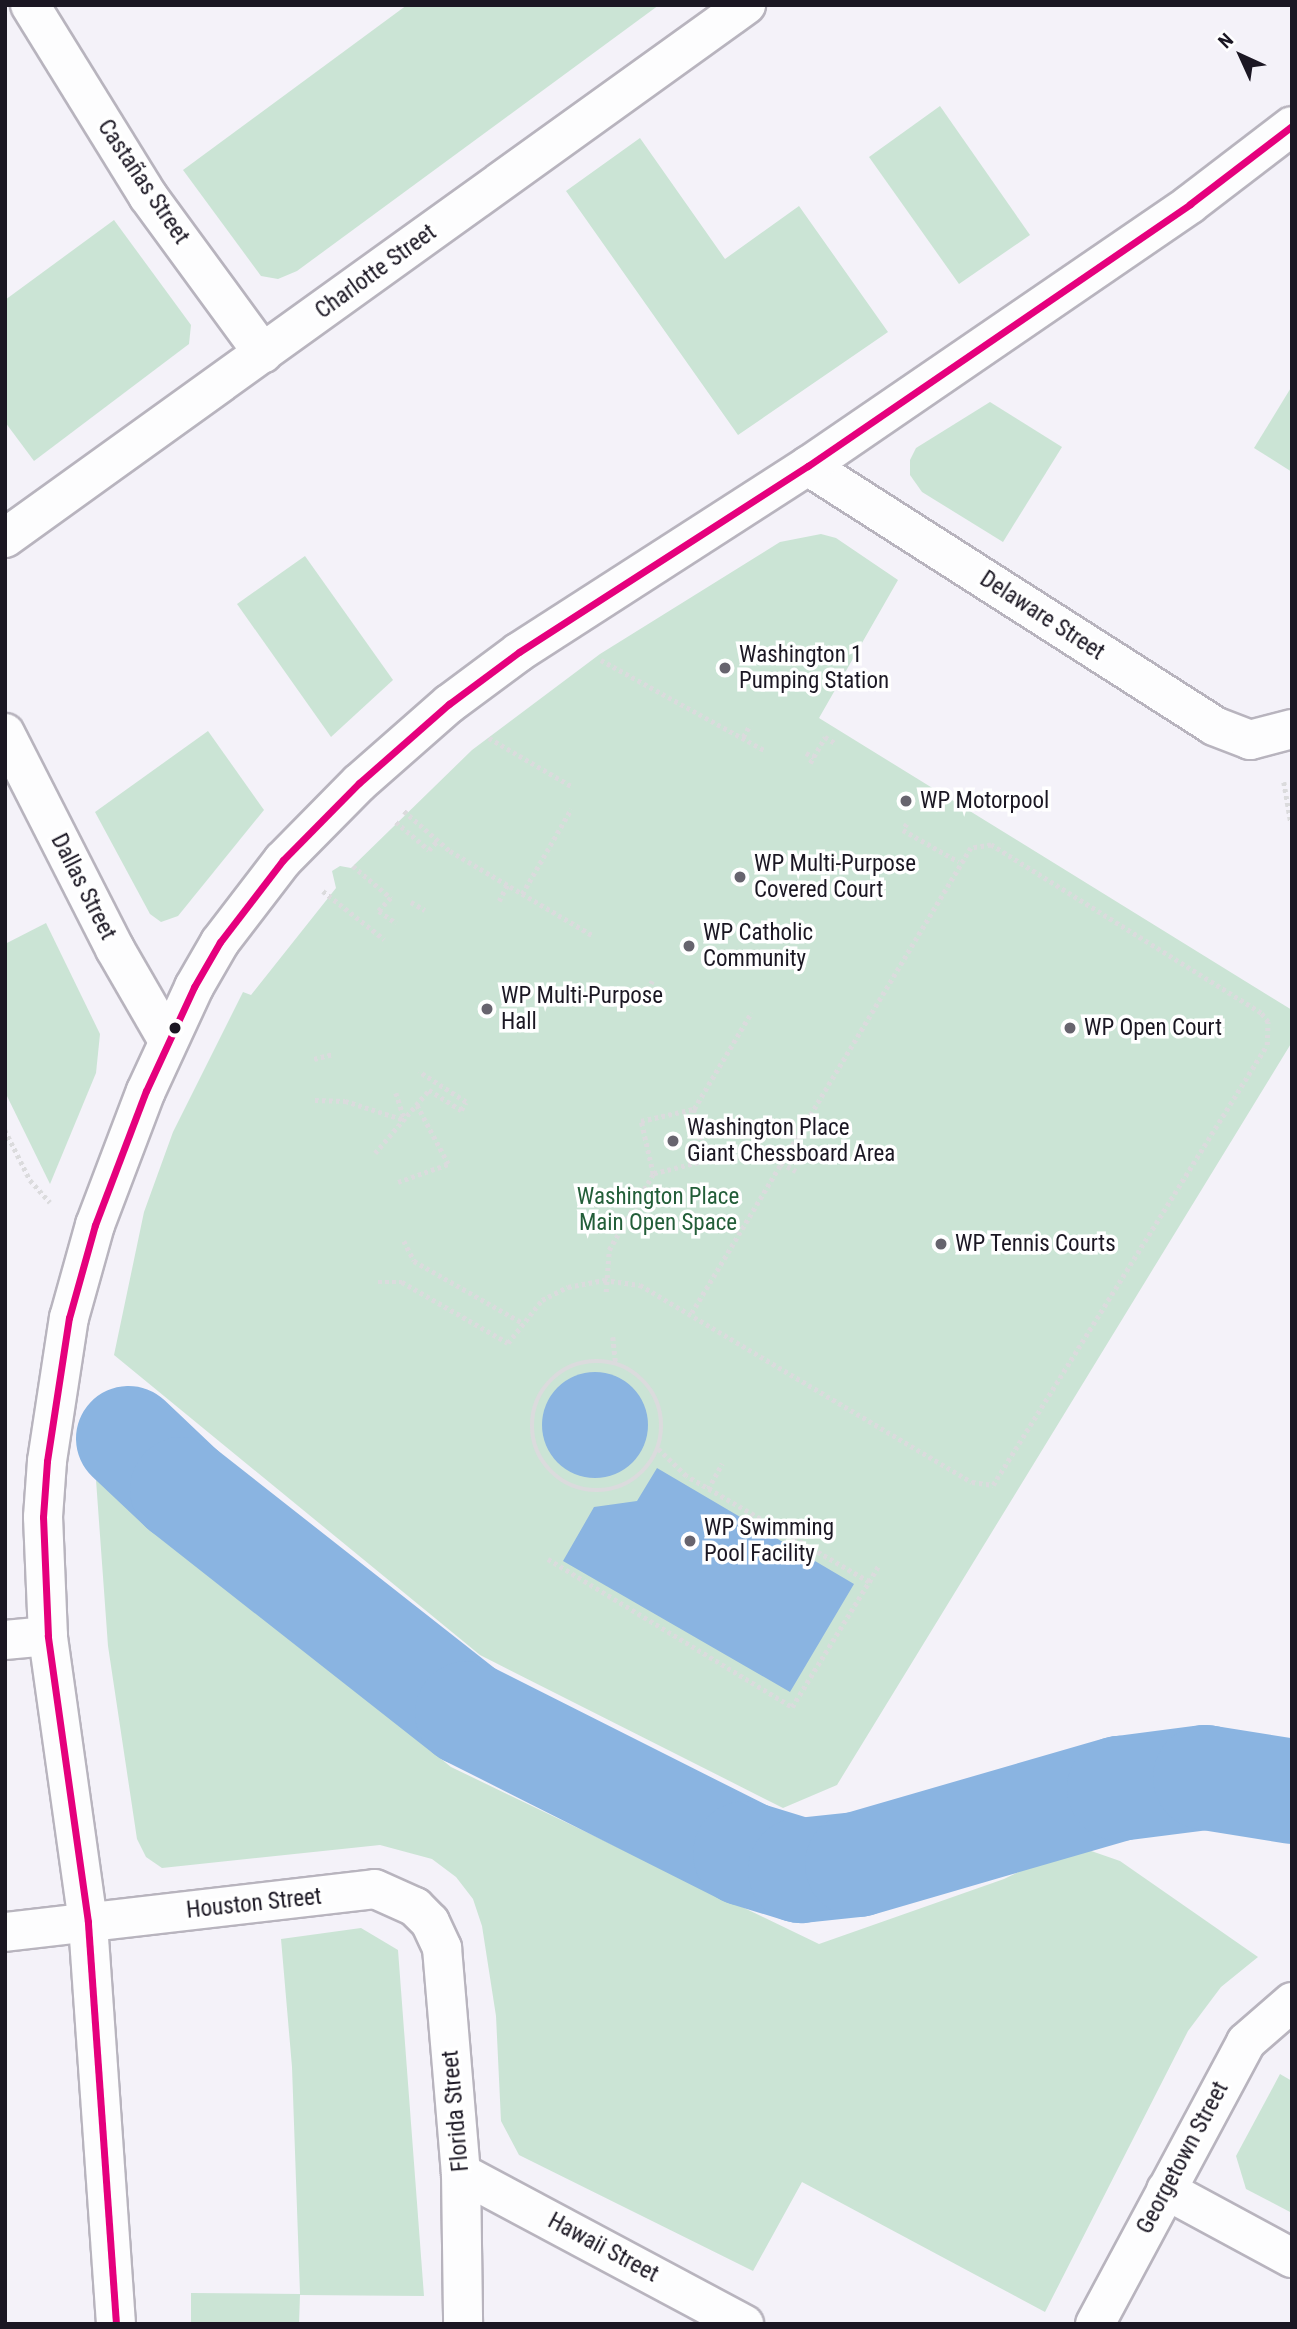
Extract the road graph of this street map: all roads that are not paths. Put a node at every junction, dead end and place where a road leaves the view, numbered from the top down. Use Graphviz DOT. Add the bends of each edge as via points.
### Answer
graph roads {
  1 [pos="30,5"];
  2 [pos="746,5"];
  3 [pos="1292,126"];
  4 [pos="263,353"];
  5 [pos="808,466"];
  6 [pos="5,538"];
  7 [pos="1288,732"];
  8 [pos="5,733"];
  9 [pos="167,1039"];
  10 [pos="48,1636"];
  11 [pos="5,1640"];
  12 [pos="415,1907"];
  13 [pos="88,1922"];
  14 [pos="5,1932"];
  15 [pos="1289,2003"];
  16 [pos="461,2173"];
  17 [pos="1166,2190"];
  18 [pos="1292,2259"];
  19 [pos="116,2324"];
  20 [pos="463,2324"];
  21 [pos="744,2324"];
  22 [pos="1095,2324"];
  1 -- 4 [label="street, Castañas Street" via="148,196"];
  2 -- 4 [label="street, Charlotte Street"];
  3 -- 5 [label="street" via="1190,204"];
  4 -- 6 [label="street, Charlotte Street"];
  5 -- 7 [label="street, Delaware Street" via="1214,726 1250,740"];
  5 -- 9 [label="street" via="519,652 397,748 307,835 252,898 220,942"];
  8 -- 9 [label="street, Dallas Street" via="115,949"];
  9 -- 10 [label="street" via="95,1225 69,1318 47,1461 43,1563"];
  10 -- 11 [label="street"];
  10 -- 13 [label="street"];
  12 -- 13 [label="street, Houston Street" via="375,1889"];
  12 -- 16 [label="street, Florida Street" via="430,1922 442,1948"];
  13 -- 14 [label="street, Houston Street"];
  13 -- 19 [label="street"];
  15 -- 17 [label="street, Georgetown Street" via="1246,2042"];
  16 -- 20 [label="street, Florida Street"];
  16 -- 21 [label="street, Hawaii Street"];
  17 -- 18 [label="street"];
  17 -- 22 [label="street, Georgetown Street"];
}
